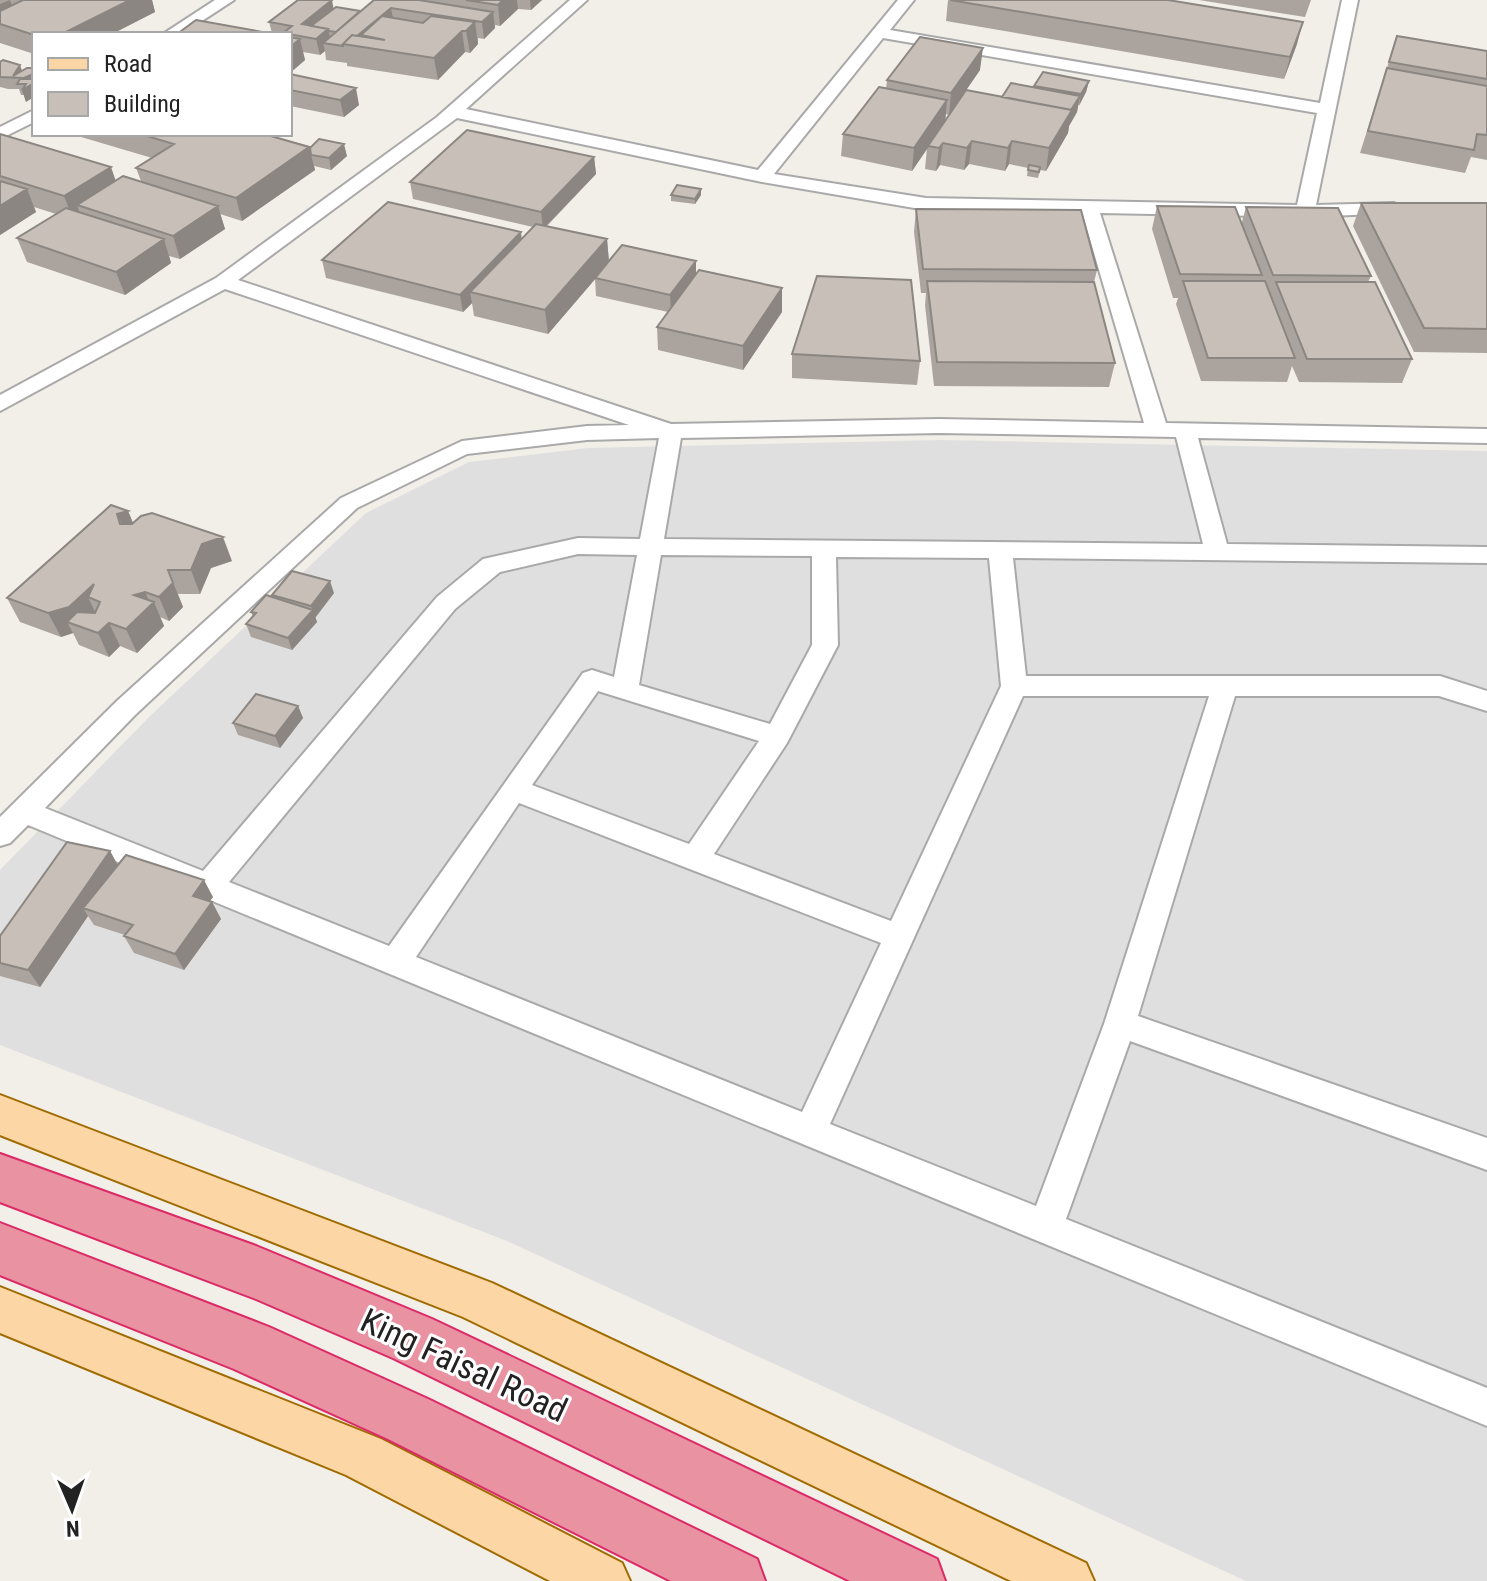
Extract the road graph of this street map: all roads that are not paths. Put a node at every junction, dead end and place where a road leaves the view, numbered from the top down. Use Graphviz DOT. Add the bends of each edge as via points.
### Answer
graph roads {
  1 [pos="226,0"];
  2 [pos="579,0"];
  3 [pos="906,0"];
  4 [pos="1350,0"];
  5 [pos="174,32"];
  6 [pos="880,33"];
  7 [pos="1327,109"];
  8 [pos="454,112"];
  9 [pos="32,116"];
  10 [pos="0,134"];
  11 [pos="762,177"];
  12 [pos="1089,206"];
  13 [pos="1416,209"];
  14 [pos="1305,211"];
  15 [pos="223,282"];
  16 [pos="0,404"];
  17 [pos="1157,430"];
  18 [pos="1185,430"];
  19 [pos="671,432"];
  20 [pos="1487,436"];
  21 [pos="650,547"];
  22 [pos="824,549"];
  23 [pos="1000,551"];
  24 [pos="1217,553"];
  25 [pos="1487,555"];
  26 [pos="1014,686"];
  27 [pos="1225,686"];
  28 [pos="625,690"];
  29 [pos="1487,701"];
  30 [pos="777,736"];
  31 [pos="513,789"];
  32 [pos="24,811"];
  33 [pos="0,835"];
  34 [pos="695,859"];
  35 [pos="208,886"];
  36 [pos="899,937"];
  37 [pos="395,962"];
  38 [pos="1120,1024"];
  39 [pos="0,1115"];
  40 [pos="810,1132"];
  41 [pos="1487,1154"];
  42 [pos="0,1178"];
  43 [pos="1045,1228"];
  44 [pos="0,1249"];
  45 [pos="0,1310"];
  46 [pos="1487,1407"];
  47 [pos="604,1581"];
  48 [pos="735,1581"];
  49 [pos="915,1581"];
  50 [pos="1068,1581"];
  1 -- 5 [label="street"];
  2 -- 8 [label="street"];
  3 -- 6 [label="street"];
  4 -- 7 [label="street"];
  6 -- 7 [label="street"];
  6 -- 11 [label="street"];
  7 -- 14 [label="street"];
  8 -- 11 [label="street"];
  8 -- 15 [label="street"];
  9 -- 10 [label="street"];
  11 -- 12 [label="street" via="926,204"];
  12 -- 14 [label="street"];
  12 -- 17 [label="street"];
  13 -- 14 [label="street"];
  15 -- 16 [label="street"];
  15 -- 19 [label="street"];
  17 -- 18 [label="street"];
  17 -- 19 [label="street" via="939,426"];
  18 -- 20 [label="street"];
  18 -- 24 [label="street"];
  19 -- 21 [label="street"];
  19 -- 32 [label="street" via="587,433 462,448 349,503 126,708"];
  21 -- 22 [label="street"];
  21 -- 28 [label="street"];
  21 -- 35 [label="street" via="578,546 492,565 446,603"];
  22 -- 23 [label="street"];
  22 -- 30 [label="street" via="825,645"];
  23 -- 24 [label="street"];
  23 -- 26 [label="street"];
  24 -- 25 [label="street"];
  26 -- 27 [label="street"];
  26 -- 36 [label="street"];
  27 -- 29 [label="street" via="1440,686"];
  27 -- 38 [label="street"];
  28 -- 30 [label="street"];
  28 -- 31 [label="street" via="592,680"];
  30 -- 34 [label="street"];
  31 -- 34 [label="street"];
  31 -- 37 [label="street"];
  32 -- 33 [label="street"];
  32 -- 35 [label="street"];
  34 -- 36 [label="street"];
  35 -- 37 [label="street"];
  36 -- 40 [label="street"];
  37 -- 40 [label="street"];
  38 -- 41 [label="street"];
  38 -- 43 [label="street"];
  39 -- 50 [label="main road" via="476,1299"];
  40 -- 43 [label="street"];
  42 -- 49 [label="highway, King Faisal Road" via="341,1308"];
  43 -- 46 [label="street"];
  44 -- 48 [label="highway" via="249,1347 408,1419"];
  45 -- 47 [label="main road" via="363,1457"];
}
